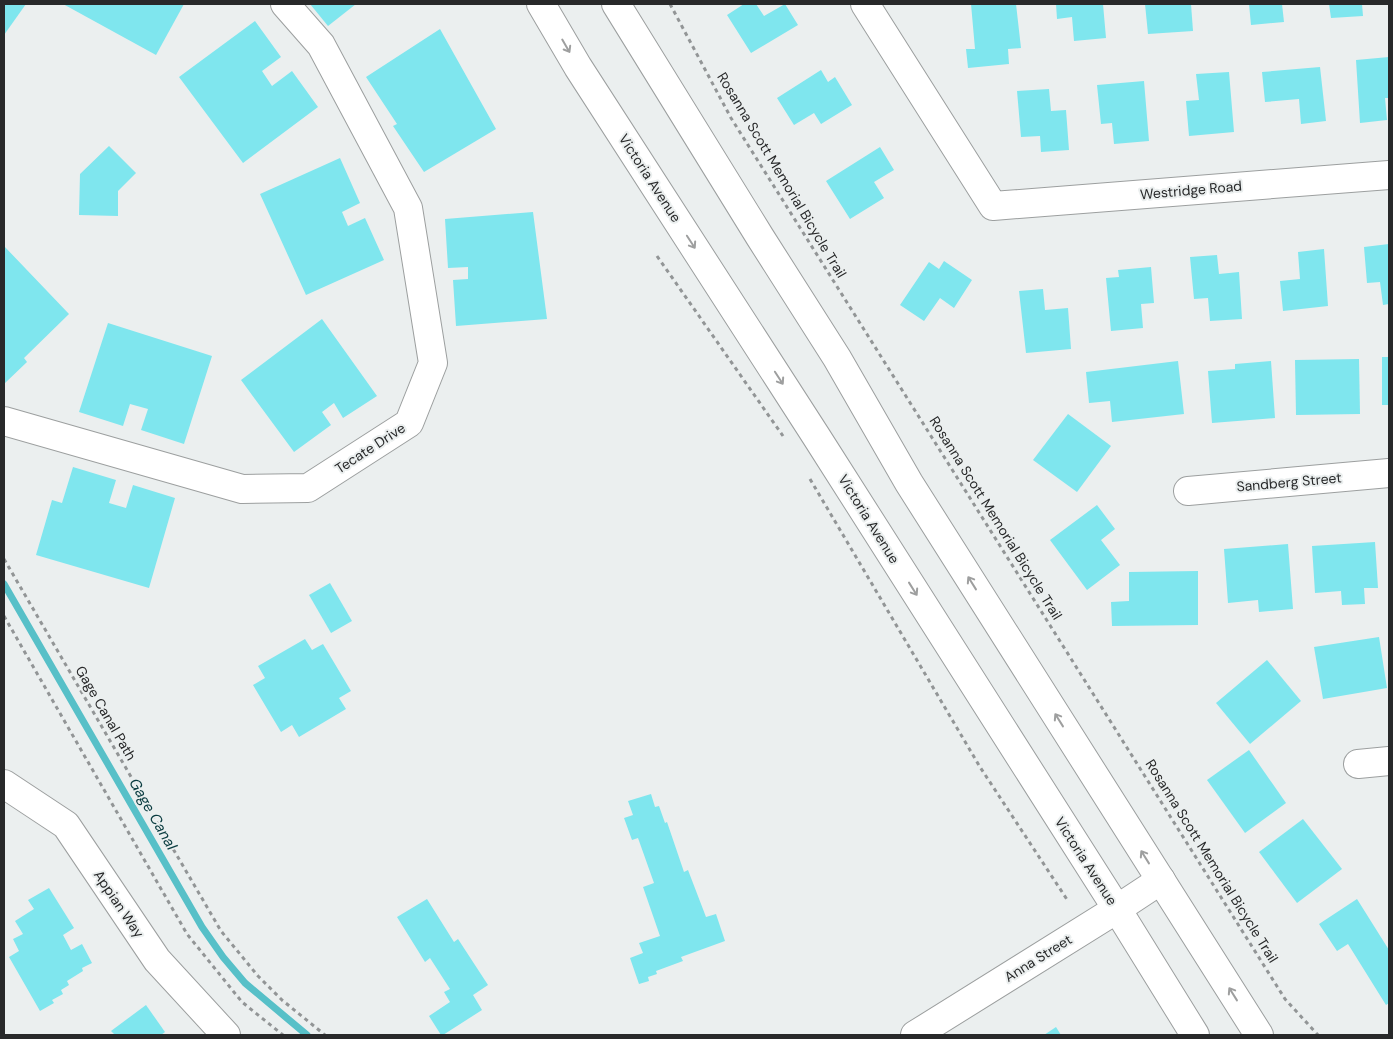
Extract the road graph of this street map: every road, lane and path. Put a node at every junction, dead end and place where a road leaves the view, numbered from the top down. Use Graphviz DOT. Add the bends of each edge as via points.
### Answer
graph roads {
  1 [pos="285,4"];
  2 [pos="541,4"];
  3 [pos="616,4"];
  4 [pos="670,4"];
  5 [pos="865,4"];
  6 [pos="1389,175"];
  7 [pos="657,256"];
  8 [pos="4,420"];
  9 [pos="786,440"];
  10 [pos="806,472"];
  11 [pos="1389,473"];
  12 [pos="1188,491"];
  13 [pos="4,559"];
  14 [pos="4,616"];
  15 [pos="1389,761"];
  16 [pos="1358,764"];
  17 [pos="4,784"];
  18 [pos="1161,880"];
  19 [pos="1068,901"];
  20 [pos="1118,909"];
  21 [pos="226,1035"];
  22 [pos="283,1035"];
  23 [pos="325,1035"];
  24 [pos="915,1035"];
  25 [pos="1195,1035"];
  26 [pos="1259,1035"];
  27 [pos="1318,1035"];
  1 -- 8 [label="main road, Tecate Drive" via="321,45 408,208 433,362 408,423 308,488 242,489"];
  2 -- 20 [label="main road, Victoria Avenue, one-way" via="578,67"];
  18 -- 3 [label="main road, one-way" via="909,483 837,358"];
  4 -- 27 [label="path, Rosanna Scott Memorial Bicycle Trail" via="731,118 1285,999"];
  5 -- 6 [label="main road, Westridge Road" via="993,206"];
  7 -- 9 [label="path"];
  10 -- 19 [label="path" via="980,767"];
  11 -- 12 [label="main road, Sandberg Street"];
  13 -- 23 [label="path, Gage Canal Path" via="220,931 282,1000"];
  14 -- 22 [label="path" via="186,934 242,1002"];
  15 -- 16 [label="main road"];
  17 -- 21 [label="main road, Appian Way" via="66,824 157,960"];
  18 -- 20 [label="main road, Anna Street"];
  26 -- 18 [label="main road, one-way"];
  20 -- 24 [label="main road, Anna Street"];
  20 -- 25 [label="main road, Victoria Avenue"];
}
